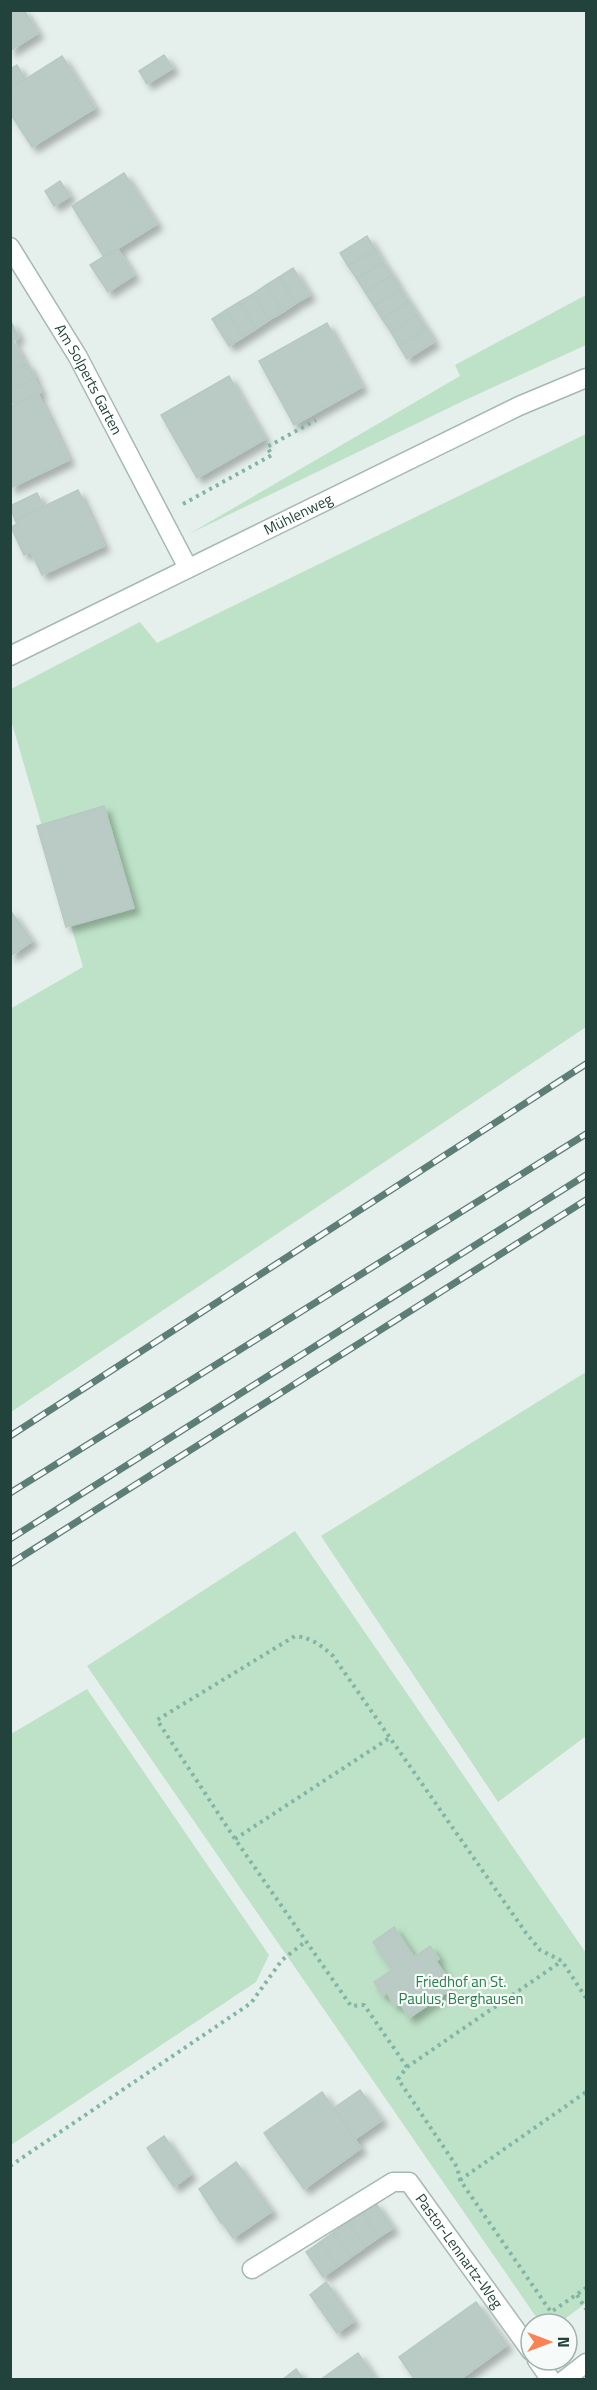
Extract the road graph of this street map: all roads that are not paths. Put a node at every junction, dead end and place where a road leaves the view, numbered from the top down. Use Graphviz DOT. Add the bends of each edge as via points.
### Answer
graph roads {
  1 [pos="10,247"];
  2 [pos="586,378"];
  3 [pos="188,568"];
  4 [pos="10,656"];
  5 [pos="252,2269"];
  6 [pos="519,2334"];
  7 [pos="586,2363"];
  8 [pos="564,2379"];
  1 -- 3 [label="street, Am Solperts Garten" via="78,357"];
  2 -- 3 [label="street, Mühlenweg" via="519,406"];
  3 -- 4 [label="street, Mühlenweg"];
  5 -- 6 [label="street, Pastor-Lennartz-Weg" via="393,2182 409,2182"];
  7 -- 8 [label="street"];
}
